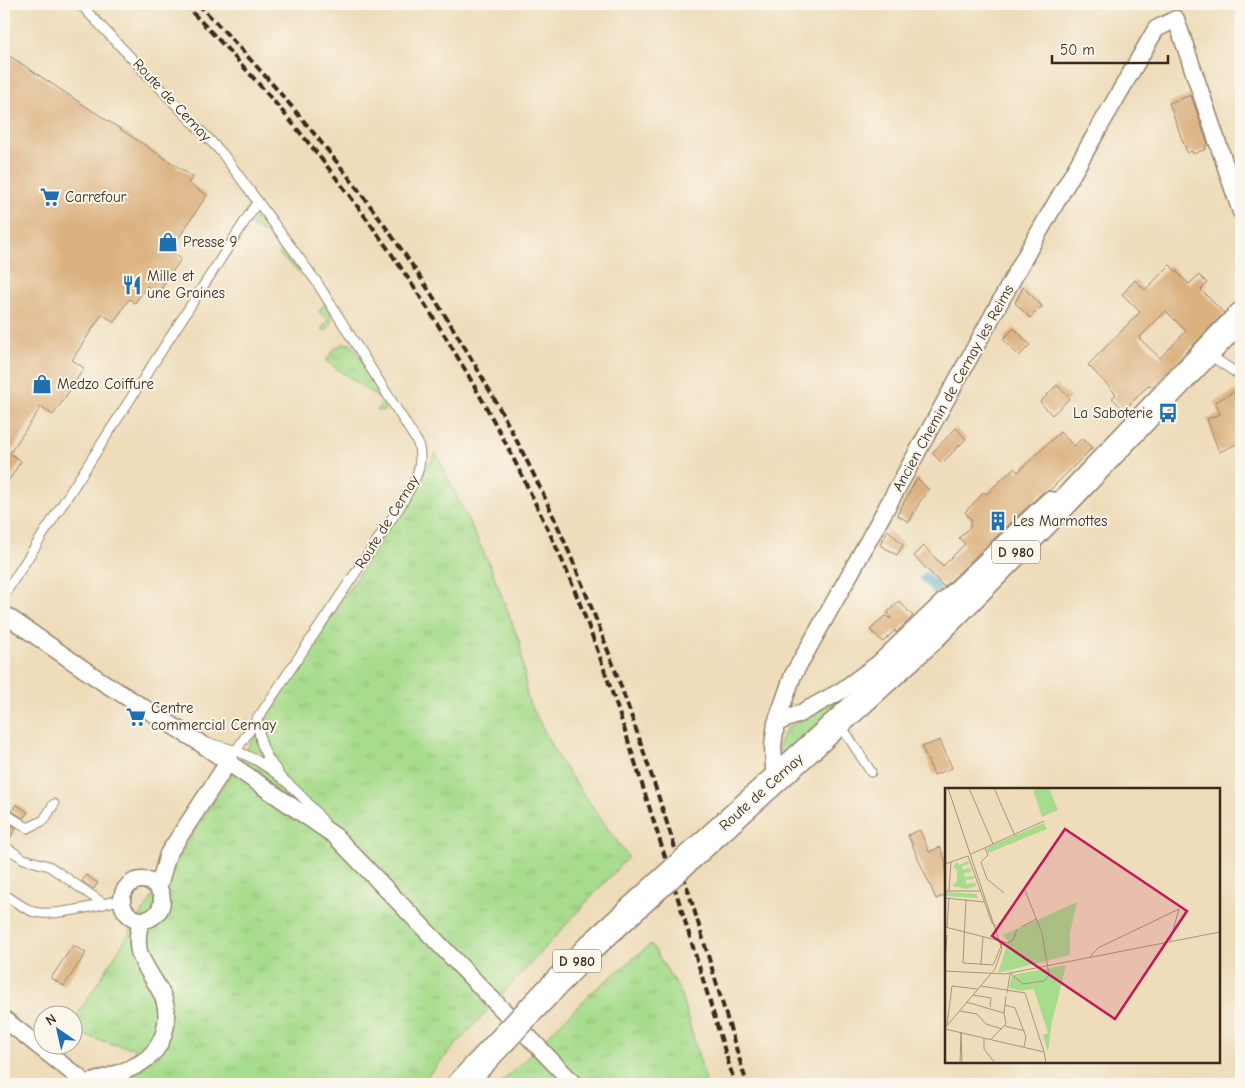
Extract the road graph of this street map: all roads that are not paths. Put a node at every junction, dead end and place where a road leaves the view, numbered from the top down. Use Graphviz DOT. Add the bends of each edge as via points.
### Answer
graph roads {
  1 [pos="80,4"];
  2 [pos="258,201"];
  3 [pos="1241,212"];
  4 [pos="1241,316"];
  5 [pos="1207,353"];
  6 [pos="1241,376"];
  7 [pos="1064,503"];
  8 [pos="4,595"];
  9 [pos="4,614"];
  10 [pos="257,718"];
  11 [pos="776,723"];
  12 [pos="839,723"];
  13 [pos="231,757"];
  14 [pos="871,772"];
  15 [pos="779,776"];
  16 [pos="285,780"];
  17 [pos="54,804"];
  18 [pos="4,813"];
  19 [pos="335,836"];
  20 [pos="4,846"];
  21 [pos="158,889"];
  22 [pos="4,894"];
  23 [pos="122,899"];
  24 [pos="104,904"];
  25 [pos="141,920"];
  26 [pos="4,1019"];
  27 [pos="87,1084"];
  28 [pos="461,1084"];
  29 [pos="574,1084"];
  1 -- 2 [label="lane, Route de Cernay" via="222,153"];
  2 -- 8 [label="lane"];
  2 -- 10 [label="lane, Route de Cernay" via="316,281 418,443 422,456 420,471 402,505"];
  3 -- 11 [label="street, Ancien Chemin de Cernay les Reims" via="1176,19 1156,29 1030,246 793,675"];
  4 -- 5 [label="main road, Route de Cernay / D 980"];
  5 -- 6 [label="lane"];
  5 -- 7 [label="main road, Route de Cernay / D 980"];
  7 -- 11 [label="street" via="1048,500 878,664 841,692"];
  7 -- 12 [label="main road, Route de Cernay / D 980" via="930,639"];
  9 -- 13 [label="street" via="101,681 194,739"];
  10 -- 13 [label="lane, Route de Cernay"];
  10 -- 16 [label="lane" via="267,759"];
  11 -- 15 [label="street, Ancien Chemin de Cernay les Reims" via="774,768"];
  12 -- 14 [label="lane"];
  12 -- 15 [label="main road, Route de Cernay / D 980"];
  13 -- 16 [label="lane" via="262,765"];
  13 -- 19 [label="street"];
  13 -- 21 [label="street" via="168,854"];
  15 -- 28 [label="main road, Route de Cernay / D 980, bridge" via="590,948"];
  16 -- 19 [label="lane" via="310,804"];
  17 -- 18 [label="lane" via="44,820 28,828"];
  19 -- 29 [label="street"];
  20 -- 24 [label="lane" via="24,860 49,866"];
  21 -- 23 [label="street" via="148,882 136,881 126,888"];
  21 -- 25 [label="street" via="161,900 158,912"];
  22 -- 24 [label="lane" via="24,907 42,913"];
  23 -- 24 [label="lane"];
  23 -- 25 [label="street" via="125,911"];
  25 -- 27 [label="street" via="138,952 164,998 165,1032 161,1043 145,1061"];
  26 -- 27 [label="street"];
}
